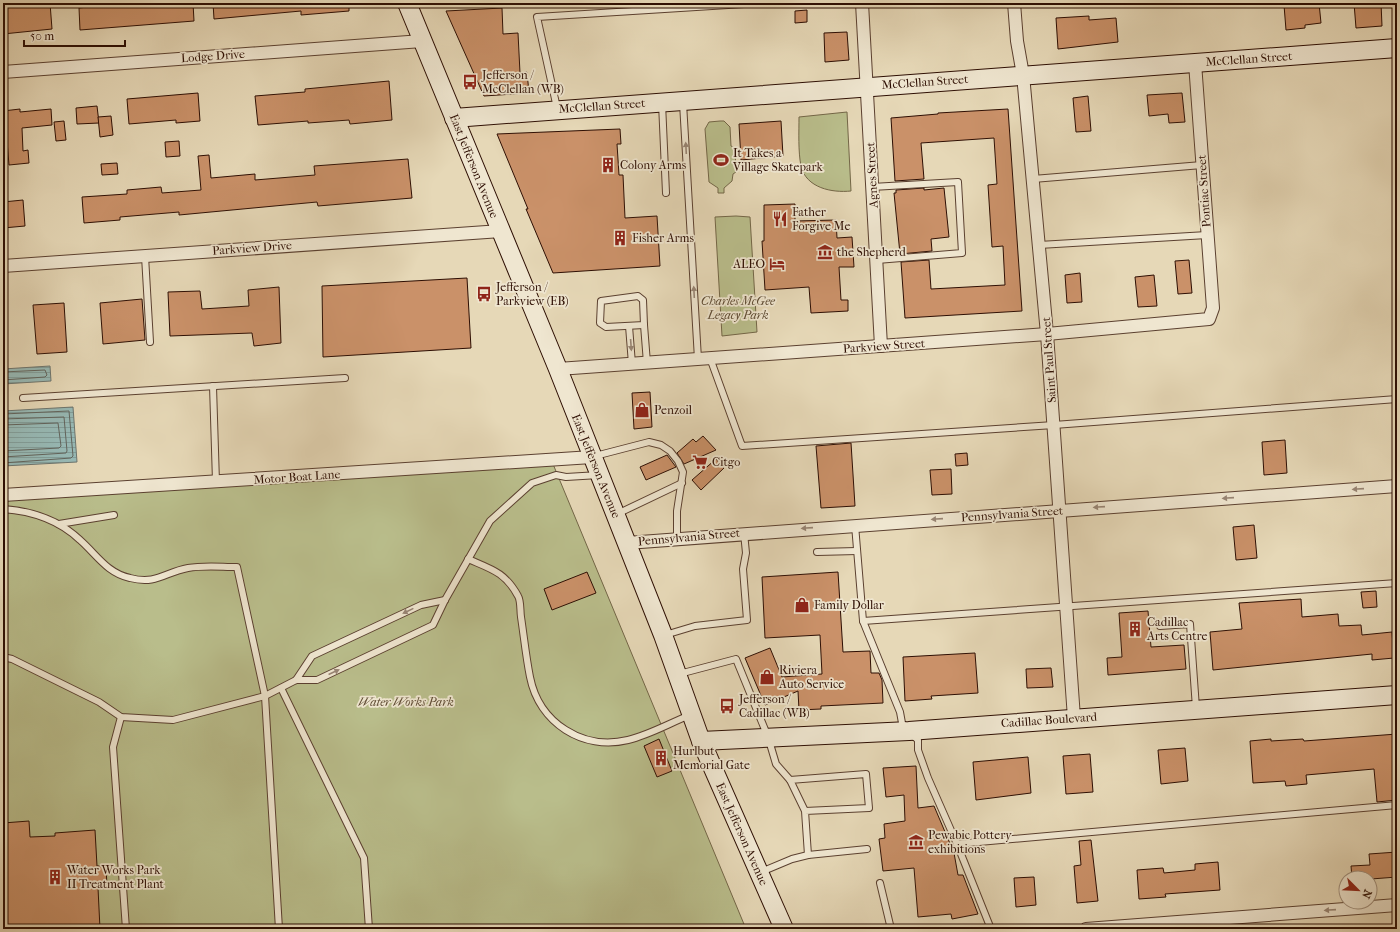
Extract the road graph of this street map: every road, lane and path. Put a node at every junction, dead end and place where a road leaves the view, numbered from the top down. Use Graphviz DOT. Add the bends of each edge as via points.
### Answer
graph roads {
  1 [pos="407,3"];
  2 [pos="760,3"];
  3 [pos="862,3"];
  4 [pos="1014,3"];
  5 [pos="422,41"];
  6 [pos="1397,48"];
  7 [pos="1195,63"];
  8 [pos="3,72"];
  9 [pos="1024,75"];
  10 [pos="867,86"];
  11 [pos="683,100"];
  12 [pos="662,102"];
  13 [pos="557,110"];
  14 [pos="454,118"];
  15 [pos="1202,165"];
  16 [pos="1033,179"];
  17 [pos="872,187"];
  18 [pos="666,194"];
  19 [pos="501,231"];
  20 [pos="1207,235"];
  21 [pos="1039,245"];
  22 [pos="146,256"];
  23 [pos="877,260"];
  24 [pos="3,266"];
  25 [pos="1209,319"];
  26 [pos="644,325"];
  27 [pos="629,326"];
  28 [pos="1047,334"];
  29 [pos="150,342"];
  30 [pos="881,346"];
  31 [pos="704,359"];
  32 [pos="647,363"];
  33 [pos="632,364"];
  34 [pos="558,369"];
  35 [pos="345,378"];
  36 [pos="213,386"];
  37 [pos="23,398"];
  38 [pos="1397,399"];
  39 [pos="1054,425"];
  40 [pos="592,458"];
  41 [pos="600,475"];
  42 [pos="216,482"];
  43 [pos="682,483"];
  44 [pos="1397,486"];
  45 [pos="3,495"];
  46 [pos="3,509"];
  47 [pos="1060,510"];
  48 [pos="114,515"];
  49 [pos="616,515"];
  50 [pos="59,524"];
  51 [pos="854,525"];
  52 [pos="744,533"];
  53 [pos="677,538"];
  54 [pos="627,543"];
  55 [pos="857,551"];
  56 [pos="817,552"];
  57 [pos="468,559"];
  58 [pos="1397,583"];
  59 [pos="445,600"];
  60 [pos="1066,605"];
  61 [pos="863,621"];
  62 [pos="1160,626"];
  63 [pos="663,635"];
  64 [pos="3,657"];
  65 [pos="677,674"];
  66 [pos="296,680"];
  67 [pos="281,688"];
  68 [pos="1397,695"];
  69 [pos="265,696"];
  70 [pos="1196,709"];
  71 [pos="692,714"];
  72 [pos="121,717"];
  73 [pos="1074,718"];
  74 [pos="909,731"];
  75 [pos="768,737"];
  76 [pos="701,741"];
  77 [pos="790,780"];
  78 [pos="1397,805"];
  79 [pos="805,811"];
  80 [pos="957,844"];
  81 [pos="867,849"];
  82 [pos="808,855"];
  83 [pos="759,873"];
  84 [pos="880,883"];
  85 [pos="1397,905"];
  86 [pos="126,929"];
  87 [pos="279,929"];
  88 [pos="369,929"];
  89 [pos="784,929"];
  90 [pos="891,929"];
  91 [pos="991,929"];
  92 [pos="1086,929"];
  1 -- 5 [label="street, East Jefferson Avenue"];
  2 -- 13 [label="lane" via="537,17"];
  3 -- 10 [label="street, Agnes Street"];
  4 -- 9 [label="street, Saint Paul Street" via="1017,41"];
  5 -- 8 [label="street, Lodge Drive"];
  5 -- 14 [label="street, East Jefferson Avenue"];
  6 -- 7 [label="street, McClellan Street"];
  7 -- 9 [label="street, McClellan Street"];
  7 -- 15 [label="street, Pontiac Street"];
  9 -- 10 [label="street, McClellan Street"];
  9 -- 16 [label="street, Saint Paul Street"];
  10 -- 11 [label="street, McClellan Street"];
  10 -- 17 [label="street, Agnes Street"];
  11 -- 12 [label="street, McClellan Street"];
  31 -- 11 [label="lane, one-way"];
  12 -- 13 [label="street, McClellan Street"];
  12 -- 18 [label="lane"];
  13 -- 14 [label="street, McClellan Street"];
  14 -- 19 [label="street, East Jefferson Avenue"];
  15 -- 16 [label="lane"];
  15 -- 20 [label="street, Pontiac Street"];
  16 -- 21 [label="street, Saint Paul Street"];
  17 -- 23 [label="street, Agnes Street"];
  17 -- 23 [label="lane" via="958,182 962,253"];
  19 -- 22 [label="street, Parkview Drive"];
  19 -- 34 [label="street, East Jefferson Avenue"];
  20 -- 21 [label="lane"];
  20 -- 25 [label="street, Pontiac Street" via="1213,308"];
  21 -- 28 [label="street, Saint Paul Street"];
  22 -- 24 [label="street, Parkview Drive"];
  22 -- 29 [label="lane"];
  23 -- 30 [label="street, Agnes Street"];
  25 -- 28 [label="street, Parkview Street"];
  26 -- 27 [label="lane"];
  26 -- 27 [label="lane" via="641,297 601,301 602,326"];
  26 -- 32 [label="lane"];
  27 -- 33 [label="lane, one-way"];
  28 -- 30 [label="street, Parkview Street"];
  28 -- 39 [label="street, Saint Paul Street"];
  30 -- 31 [label="street, Parkview Street"];
  31 -- 32 [label="street, Parkview Street"];
  31 -- 39 [label="lane" via="742,446"];
  32 -- 33 [label="street, Parkview Street"];
  33 -- 34 [label="street, Parkview Street"];
  34 -- 40 [label="street, East Jefferson Avenue"];
  35 -- 36 [label="lane"];
  36 -- 37 [label="lane"];
  36 -- 42 [label="lane"];
  38 -- 39 [label="lane"];
  39 -- 47 [label="street, Saint Paul Street"];
  40 -- 41 [label="street, East Jefferson Avenue"];
  40 -- 42 [label="street, Motor Boat Lane"];
  40 -- 43 [label="lane" via="639,443 661,445 678,461 683,472"];
  41 -- 49 [label="street, East Jefferson Avenue"];
  41 -- 57 [label="lane" via="556,475 532,483 490,521"];
  42 -- 45 [label="street, Motor Boat Lane"];
  43 -- 49 [label="lane"];
  43 -- 53 [label="lane" via="677,511"];
  44 -- 47 [label="street, Pennsylvania Street, one-way"];
  46 -- 50 [label="lane" via="31,512"];
  47 -- 51 [label="street, Pennsylvania Street, one-way"];
  47 -- 60 [label="street, Saint Paul Street"];
  48 -- 50 [label="lane"];
  49 -- 54 [label="street, East Jefferson Avenue"];
  50 -- 69 [label="lane" via="80,540 107,568 130,578 153,580 194,567 237,566"];
  51 -- 52 [label="street, Pennsylvania Street, one-way"];
  51 -- 55 [label="lane"];
  52 -- 53 [label="street, Pennsylvania Street"];
  52 -- 63 [label="lane" via="746,553 743,569 747,620 695,626"];
  53 -- 54 [label="street, Pennsylvania Street"];
  54 -- 63 [label="street, East Jefferson Avenue"];
  55 -- 56 [label="lane"];
  55 -- 61 [label="lane"];
  57 -- 59 [label="lane"];
  57 -- 71 [label="lane" via="503,575 519,597 534,692 546,714 564,730 588,740 613,743 630,740"];
  58 -- 60 [label="lane"];
  59 -- 66 [label="lane, one-way" via="421,605 312,656"];
  66 -- 59 [label="lane, one-way" via="317,680 433,625"];
  60 -- 61 [label="lane"];
  60 -- 73 [label="street, Saint Paul Street"];
  61 -- 74 [label="lane" via="900,712 902,724"];
  62 -- 70 [label="lane" via="1190,624"];
  63 -- 65 [label="street, East Jefferson Avenue"];
  64 -- 72 [label="lane" via="12,659 99,702"];
  65 -- 71 [label="street, East Jefferson Avenue"];
  65 -- 75 [label="lane" via="736,659"];
  66 -- 67 [label="lane"];
  67 -- 69 [label="lane"];
  67 -- 88 [label="lane" via="364,858"];
  68 -- 70 [label="street, Cadillac Boulevard"];
  69 -- 72 [label="lane" via="172,720"];
  69 -- 87 [label="lane"];
  70 -- 73 [label="street, Cadillac Boulevard"];
  71 -- 76 [label="street, East Jefferson Avenue"];
  72 -- 86 [label="lane" via="113,747"];
  73 -- 74 [label="street, Cadillac Boulevard"];
  74 -- 75 [label="street, Cadillac Boulevard"];
  74 -- 80 [label="lane" via="918,740 918,750 928,778"];
  75 -- 76 [label="street, Cadillac Boulevard"];
  75 -- 77 [label="lane" via="776,764"];
  76 -- 83 [label="street, East Jefferson Avenue"];
  77 -- 79 [label="lane"];
  77 -- 79 [label="lane" via="866,774 869,808"];
  78 -- 80 [label="lane"];
  79 -- 82 [label="lane"];
  80 -- 91 [label="lane"];
  81 -- 82 [label="lane"];
  82 -- 83 [label="lane"];
  83 -- 89 [label="street, East Jefferson Avenue"];
  84 -- 90 [label="lane"];
  85 -- 92 [label="street, one-way"];
}
